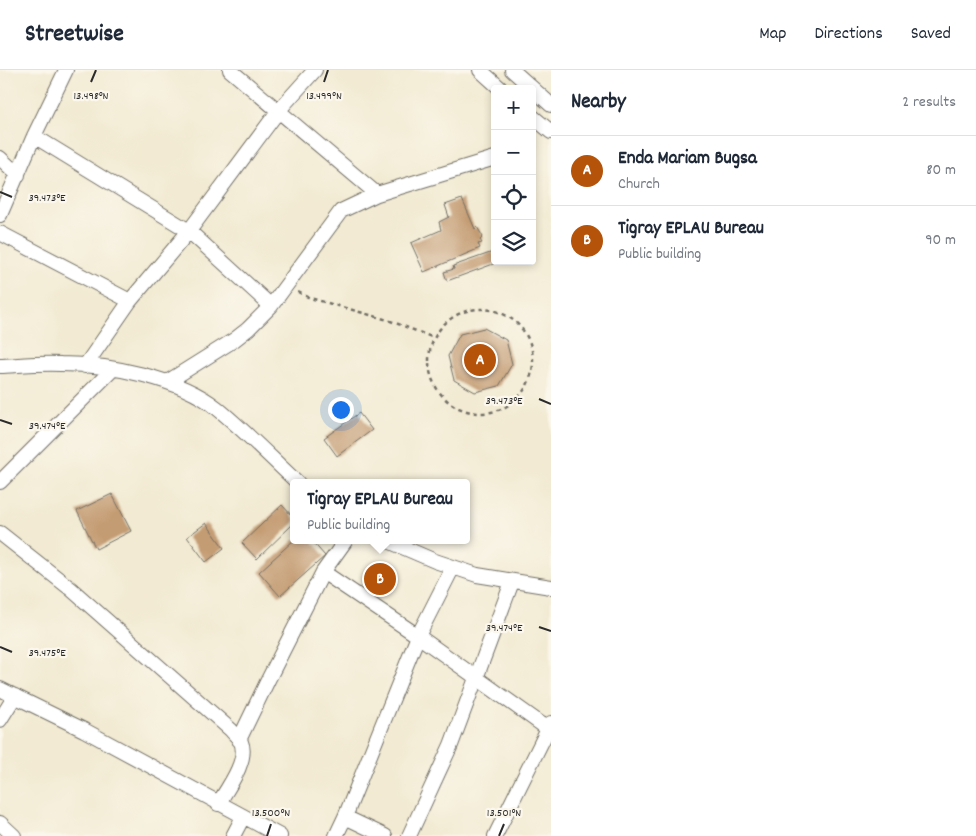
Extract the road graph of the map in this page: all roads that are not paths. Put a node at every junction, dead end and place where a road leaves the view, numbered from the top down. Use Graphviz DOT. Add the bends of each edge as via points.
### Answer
graph roads {
  1 [pos="66,70"];
  2 [pos="230,70"];
  3 [pos="315,70"];
  4 [pos="480,70"];
  5 [pos="512,70"];
  6 [pos="497,85"];
  7 [pos="551,104"];
  8 [pos="279,110"];
  9 [pos="536,119"];
  10 [pos="551,132"];
  11 [pos="34,136"];
  12 [pos="0,158"];
  13 [pos="491,159"];
  14 [pos="18,175"];
  15 [pos="377,194"];
  16 [pos="0,215"];
  17 [pos="189,231"];
  18 [pos="0,233"];
  19 [pos="130,301"];
  20 [pos="271,306"];
  21 [pos="0,366"];
  22 [pos="85,366"];
  23 [pos="113,370"];
  24 [pos="167,382"];
  25 [pos="294,479"];
  26 [pos="0,482"];
  27 [pos="0,533"];
  28 [pos="343,544"];
  29 [pos="396,544"];
  30 [pos="453,567"];
  31 [pos="323,572"];
  32 [pos="512,582"];
  33 [pos="551,587"];
  34 [pos="418,636"];
  35 [pos="477,678"];
  36 [pos="0,690"];
  37 [pos="15,696"];
  38 [pos="0,720"];
  39 [pos="550,728"];
  40 [pos="239,740"];
  41 [pos="218,804"];
  42 [pos="243,817"];
  43 [pos="345,817"];
  44 [pos="0,823"];
  45 [pos="14,836"];
  46 [pos="233,836"];
  47 [pos="280,836"];
  48 [pos="336,836"];
  49 [pos="385,836"];
  50 [pos="409,836"];
  51 [pos="495,836"];
  1 -- 11 [label="street"];
  2 -- 8 [label="street"];
  3 -- 8 [label="street"];
  4 -- 6 [label="street"];
  5 -- 7 [label="street"];
  8 -- 15 [label="street"];
  8 -- 17 [label="street"];
  9 -- 10 [label="street"];
  11 -- 14 [label="street"];
  11 -- 17 [label="street"];
  12 -- 14 [label="street"];
  13 -- 15 [label="street"];
  14 -- 16 [label="street"];
  15 -- 20 [label="street" via="341,211"];
  17 -- 19 [label="street"];
  17 -- 20 [label="street"];
  18 -- 19 [label="street"];
  19 -- 22 [label="street"];
  20 -- 24 [label="street" via="234,340"];
  21 -- 22 [label="street"];
  22 -- 23 [label="street"];
  23 -- 24 [label="street"];
  23 -- 26 [label="street"];
  24 -- 25 [label="street" via="199,396 216,408"];
  27 -- 40 [label="street" via="71,589"];
  28 -- 31 [label="street"];
  29 -- 30 [label="street"];
  30 -- 32 [label="street"];
  30 -- 34 [label="street"];
  31 -- 34 [label="street"];
  31 -- 40 [label="street"];
  32 -- 33 [label="street"];
  32 -- 35 [label="street"];
  34 -- 35 [label="street"];
  34 -- 43 [label="street"];
  35 -- 39 [label="street"];
  35 -- 50 [label="street" via="451,746"];
  36 -- 37 [label="street"];
  37 -- 38 [label="street"];
  37 -- 41 [label="street"];
  39 -- 51 [label="street"];
  40 -- 41 [label="street" via="243,753 239,768"];
  41 -- 42 [label="street"];
  42 -- 46 [label="street"];
  42 -- 47 [label="street"];
  43 -- 48 [label="street"];
  43 -- 49 [label="street"];
  44 -- 45 [label="street"];
}
